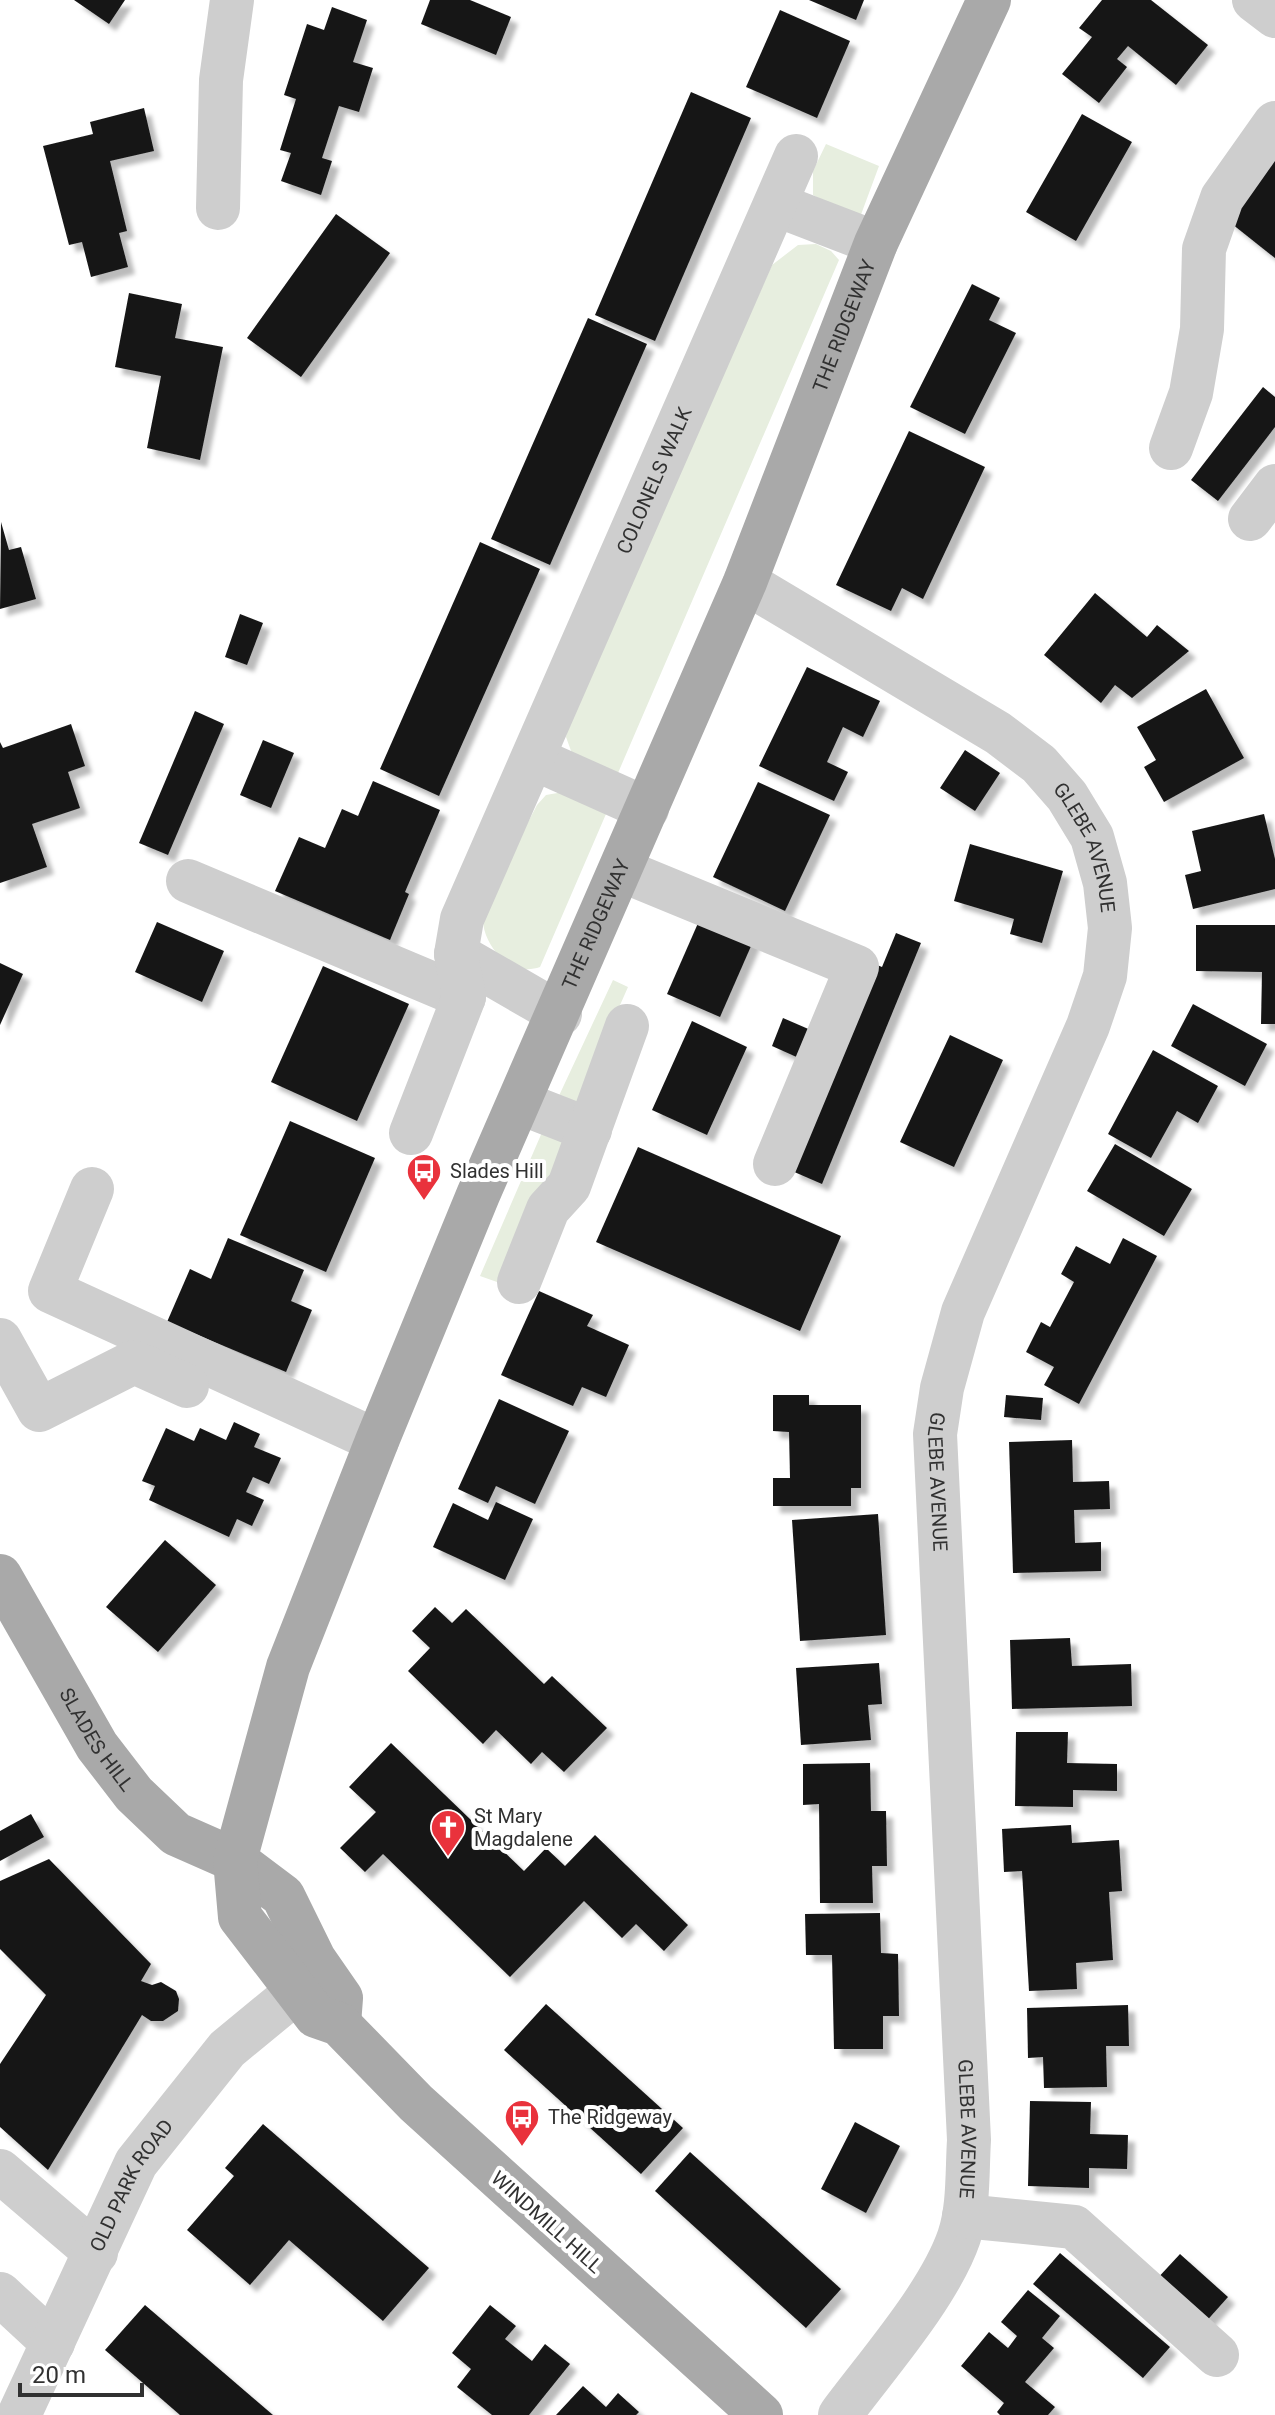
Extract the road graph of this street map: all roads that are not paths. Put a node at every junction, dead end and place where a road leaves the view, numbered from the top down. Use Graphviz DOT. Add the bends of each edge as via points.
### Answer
graph roads {
  1 [pos="232,0"];
  2 [pos="989,0"];
  3 [pos="1254,0"];
  4 [pos="1275,16"];
  5 [pos="1275,123"];
  6 [pos="796,156"];
  7 [pos="777,205"];
  8 [pos="218,208"];
  9 [pos="876,243"];
  10 [pos="1171,448"];
  11 [pos="745,582"];
  12 [pos="533,758"];
  13 [pos="647,809"];
  14 [pos="621,870"];
  15 [pos="188,881"];
  16 [pos="456,954"];
  17 [pos="464,997"];
  18 [pos="560,1014"];
  19 [pos="627,1026"];
  20 [pos="521,1103"];
  21 [pos="590,1130"];
  22 [pos="411,1133"];
  23 [pos="775,1164"];
  24 [pos="92,1189"];
  25 [pos="519,1282"];
  26 [pos="0,1340"];
  27 [pos="372,1453"];
  28 [pos="0,1576"];
  29 [pos="235,1860"];
  30 [pos="295,1993"];
  31 [pos="339,2024"];
  32 [pos="0,2171"];
  33 [pos="964,2216"];
  34 [pos="96,2253"];
  35 [pos="0,2294"];
  36 [pos="53,2343"];
  37 [pos="1217,2355"];
  38 [pos="19,2415"];
  39 [pos="761,2415"];
  40 [pos="840,2415"];
  1 -- 8 [label="street" via="221,80"];
  2 -- 9 [label="main road, THE RIDGEWAY"];
  3 -- 4 [label="street"];
  5 -- 10 [label="street" via="1222,198 1204,249 1200,342 1191,393"];
  6 -- 7 [label="street, COLONELS WALK"];
  7 -- 9 [label="street"];
  7 -- 12 [label="street, COLONELS WALK"];
  9 -- 11 [label="main road, THE RIDGEWAY"];
  11 -- 13 [label="main road, THE RIDGEWAY"];
  11 -- 33 [label="street, GLEBE AVENUE" via="998,733 1039,764 1092,837 1105,883 1110,928 1105,976 963,1312 935,1434 969,2140"];
  12 -- 13 [label="street"];
  12 -- 16 [label="street, COLONELS WALK" via="462,919"];
  13 -- 14 [label="main road, THE RIDGEWAY"];
  14 -- 18 [label="main road, THE RIDGEWAY"];
  14 -- 23 [label="street" via="857,967"];
  15 -- 17 [label="street"];
  16 -- 17 [label="street, COLONELS WALK"];
  16 -- 18 [label="street"];
  17 -- 22 [label="street"];
  18 -- 20 [label="main road, THE RIDGEWAY"];
  19 -- 21 [label="street"];
  20 -- 21 [label="street"];
  20 -- 27 [label="main road, THE RIDGEWAY"];
  21 -- 25 [label="street" via="569,1186 548,1209"];
  24 -- 27 [label="street" via="50,1291"];
  26 -- 27 [label="street" via="39,1410 134,1362"];
  27 -- 29 [label="main road, THE RIDGEWAY" via="288,1667"];
  28 -- 29 [label="main road, SLADES HILL" via="97,1746 134,1794 176,1834"];
  29 -- 30 [label="main road, WINDMILL HILL" via="240,1917"];
  29 -- 31 [label="main road" via="283,1896 314,1959 341,1998"];
  30 -- 31 [label="main road, WINDMILL HILL" via="316,2016"];
  30 -- 34 [label="street, OLD PARK ROAD" via="227,2049 136,2163"];
  31 -- 39 [label="main road, WINDMILL HILL" via="416,2103"];
  32 -- 34 [label="street"];
  33 -- 37 [label="street" via="1074,2227"];
  33 -- 40 [label="street, GLEBE AVENUE" via="941,2273"];
  34 -- 36 [label="street, OLD PARK ROAD"];
  35 -- 36 [label="street"];
  36 -- 38 [label="street, OLD PARK ROAD"];
}
